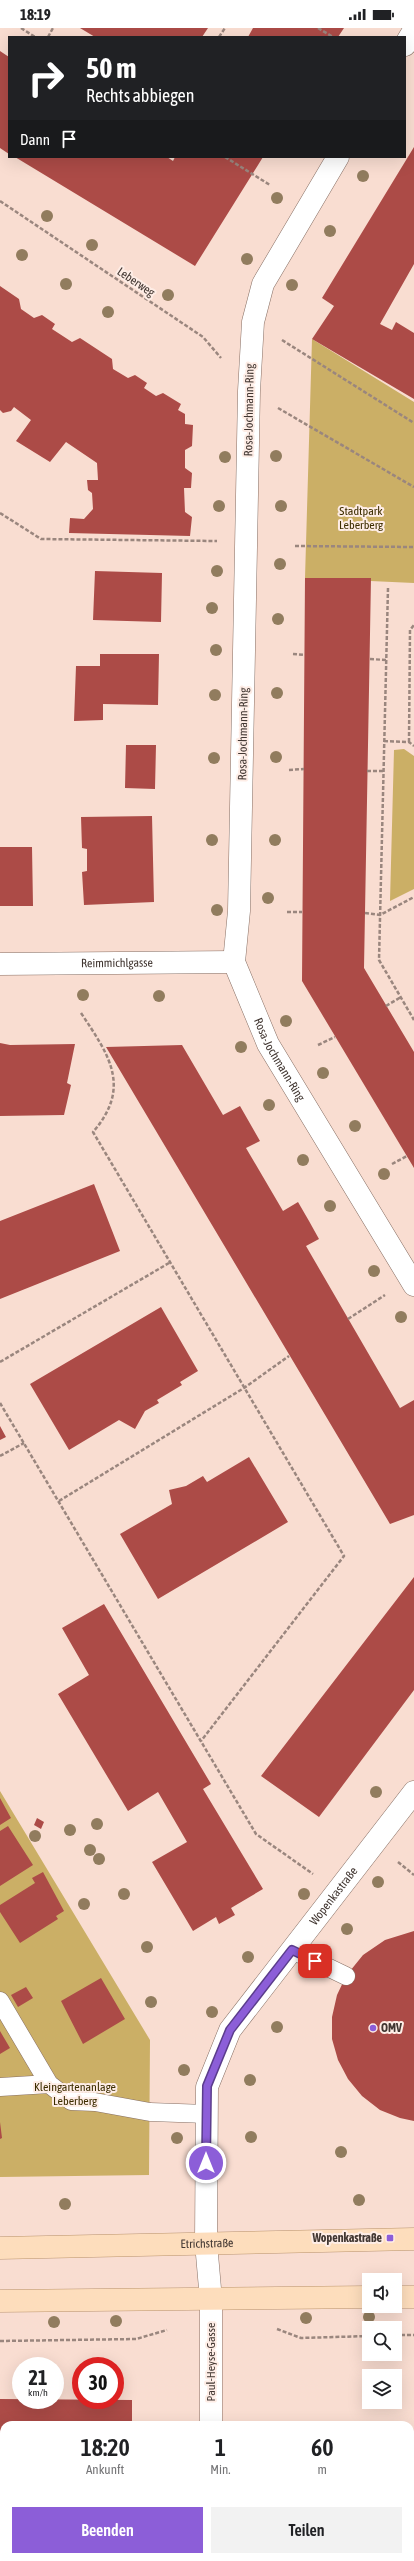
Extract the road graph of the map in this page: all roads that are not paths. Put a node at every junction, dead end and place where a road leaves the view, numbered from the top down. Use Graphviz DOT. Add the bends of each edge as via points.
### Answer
graph roads {
  1 [pos="414,30"];
  2 [pos="406,43"];
  3 [pos="337,158"];
  4 [pos="234,962"];
  5 [pos="0,964"];
  6 [pos="412,1281"];
  7 [pos="414,1792"];
  8 [pos="292,1950"];
  9 [pos="346,1976"];
  10 [pos="0,2001"];
  11 [pos="50,2084"];
  12 [pos="0,2087"];
  13 [pos="207,2114"];
  14 [pos="414,2239"];
  15 [pos="206,2243"];
  16 [pos="0,2248"];
  17 [pos="362,2297"];
  18 [pos="402,2297"];
  19 [pos="414,2297"];
  20 [pos="210,2300"];
  21 [pos="0,2301"];
  22 [pos="211,2421"];
  1 -- 2 [label="street"];
  3 -- 4 [label="street, Rosa-Jochmann-Ring" via="263,284 252,322 240,911"];
  4 -- 5 [label="street, Reimmichlgasse"];
  4 -- 6 [label="street, Rosa-Jochmann-Ring" via="268,1044"];
  7 -- 8 [label="street, Wopenkastraße"];
  8 -- 9 [label="lane"];
  8 -- 13 [label="street, Wopenkastraße" via="230,2030 207,2086"];
  10 -- 11 [label="lane"];
  11 -- 12 [label="lane"];
  11 -- 13 [label="lane" via="71,2101 96,2102 150,2112"];
  13 -- 15 [label="street, Wopenkastraße"];
  14 -- 15 [label="main road, Etrichstraße"];
  15 -- 16 [label="main road, Etrichstraße"];
  15 -- 20 [label="street, Wopenkastraße"];
  17 -- 20 [label="main road"];
  18 -- 19 [label="main road"];
  20 -- 21 [label="main road"];
  20 -- 22 [label="street, Paul-Heyse-Gasse"];
}
